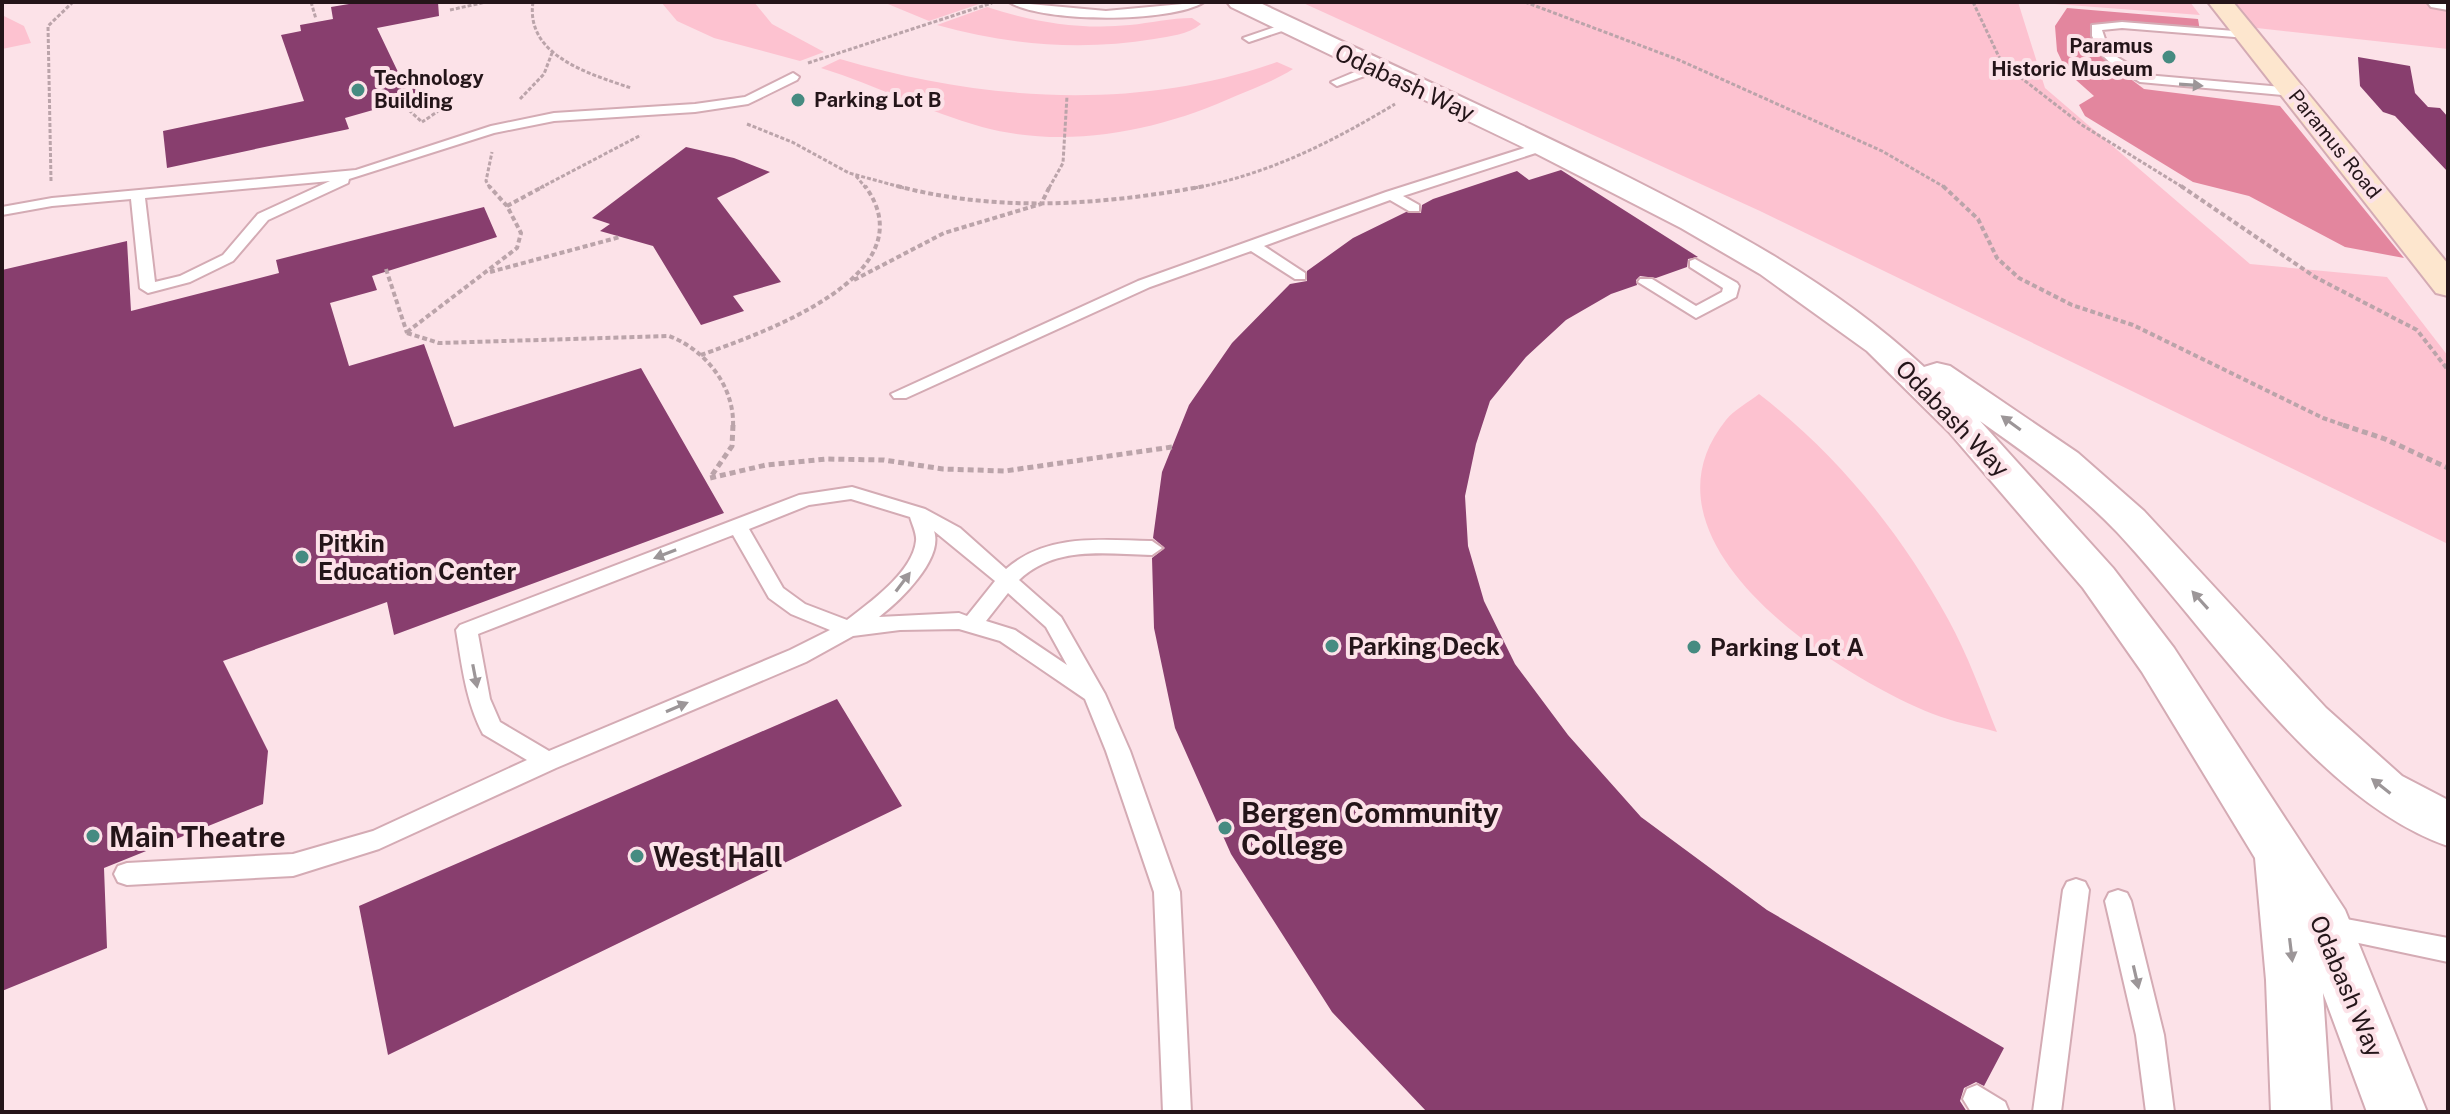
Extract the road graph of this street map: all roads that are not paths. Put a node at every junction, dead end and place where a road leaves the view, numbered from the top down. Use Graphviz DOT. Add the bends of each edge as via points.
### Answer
graph roads {
  1 [pos="1015,2"];
  2 [pos="1198,2"];
  3 [pos="1239,2"];
  4 [pos="2220,2"];
  5 [pos="2439,2"];
  6 [pos="2448,3"];
  7 [pos="1287,26"];
  8 [pos="2247,35"];
  9 [pos="1249,38"];
  10 [pos="1374,68"];
  11 [pos="793,77"];
  12 [pos="1337,82"];
  13 [pos="2293,92"];
  14 [pos="1543,146"];
  15 [pos="358,174"];
  16 [pos="256,183"];
  17 [pos="137,193"];
  18 [pos="1391,195"];
  19 [pos="1414,208"];
  20 [pos="2,211"];
  21 [pos="263,217"];
  22 [pos="1251,244"];
  23 [pos="1695,264"];
  24 [pos="1771,267"];
  25 [pos="1300,276"];
  26 [pos="1646,282"];
  27 [pos="2448,286"];
  28 [pos="900,394"];
  29 [pos="918,513"];
  30 [pos="738,526"];
  31 [pos="1152,548"];
  32 [pos="1006,580"];
  33 [pos="972,625"];
  34 [pos="849,629"];
  35 [pos="1094,694"];
  36 [pos="548,761"];
  37 [pos="2448,825"];
  38 [pos="2277,845"];
  39 [pos="127,874"];
  40 [pos="2076,890"];
  41 [pos="2118,901"];
  42 [pos="2326,927"];
  43 [pos="2448,950"];
  44 [pos="1177,1112"];
  45 [pos="2047,1112"];
  46 [pos="2160,1112"];
  47 [pos="2301,1112"];
  48 [pos="2397,1112"];
  1 -- 2 [label="lane" via="1077,15 1110,15"];
  3 -- 7 [label="street, Odabash Way"];
  4 -- 8 [label="main road, Paramus Road"];
  5 -- 6 [label="street"];
  7 -- 9 [label="lane"];
  7 -- 10 [label="street, Odabash Way"];
  8 -- 13 [label="main road, Paramus Road"];
  8 -- 13 [label="lane, one-way" via="2096,27 2097,37 2121,70 2144,79"];
  10 -- 12 [label="lane"];
  10 -- 14 [label="street, Odabash Way"];
  11 -- 15 [label="lane" via="748,100 602,112 491,130"];
  13 -- 27 [label="main road, Paramus Road"];
  14 -- 18 [label="lane"];
  14 -- 24 [label="street, Odabash Way"];
  15 -- 16 [label="lane"];
  15 -- 21 [label="lane"];
  16 -- 17 [label="lane"];
  16 -- 21 [label="lane"];
  17 -- 20 [label="lane"];
  17 -- 21 [label="lane" via="148,288 185,279 228,258"];
  18 -- 19 [label="lane"];
  18 -- 22 [label="lane"];
  22 -- 25 [label="lane"];
  22 -- 28 [label="lane" via="1144,284"];
  23 -- 26 [label="lane" via="1731,286 1730,294 1696,313"];
  37 -- 24 [label="street, one-way" via="2384,790 2309,721 2130,521 2064,462"];
  24 -- 38 [label="street, Odabash Way" via="1879,344 2037,506 2158,660"];
  29 -- 30 [label="lane" via="852,493 806,499"];
  29 -- 32 [label="lane" via="953,533"];
  34 -- 29 [label="lane, one-way" via="891,597 921,558 927,539"];
  30 -- 34 [label="lane" via="776,593 798,609"];
  30 -- 36 [label="lane, one-way" via="467,630 479,699 491,728"];
  31 -- 32 [label="lane" via="1069,549 1035,558"];
  32 -- 33 [label="lane"];
  32 -- 35 [label="lane" via="1054,622"];
  33 -- 34 [label="lane" via="900,622"];
  33 -- 35 [label="lane" via="1007,635"];
  36 -- 34 [label="lane, one-way" via="798,656"];
  35 -- 44 [label="lane" via="1167,892"];
  36 -- 39 [label="lane" via="379,839 293,865"];
  38 -- 42 [label="street, Odabash Way"];
  38 -- 47 [label="street, one-way" via="2294,980"];
  40 -- 45 [label="lane"];
  41 -- 46 [label="lane, one-way" via="2150,1035"];
  42 -- 43 [label="lane"];
  42 -- 48 [label="street, Odabash Way"];
}
